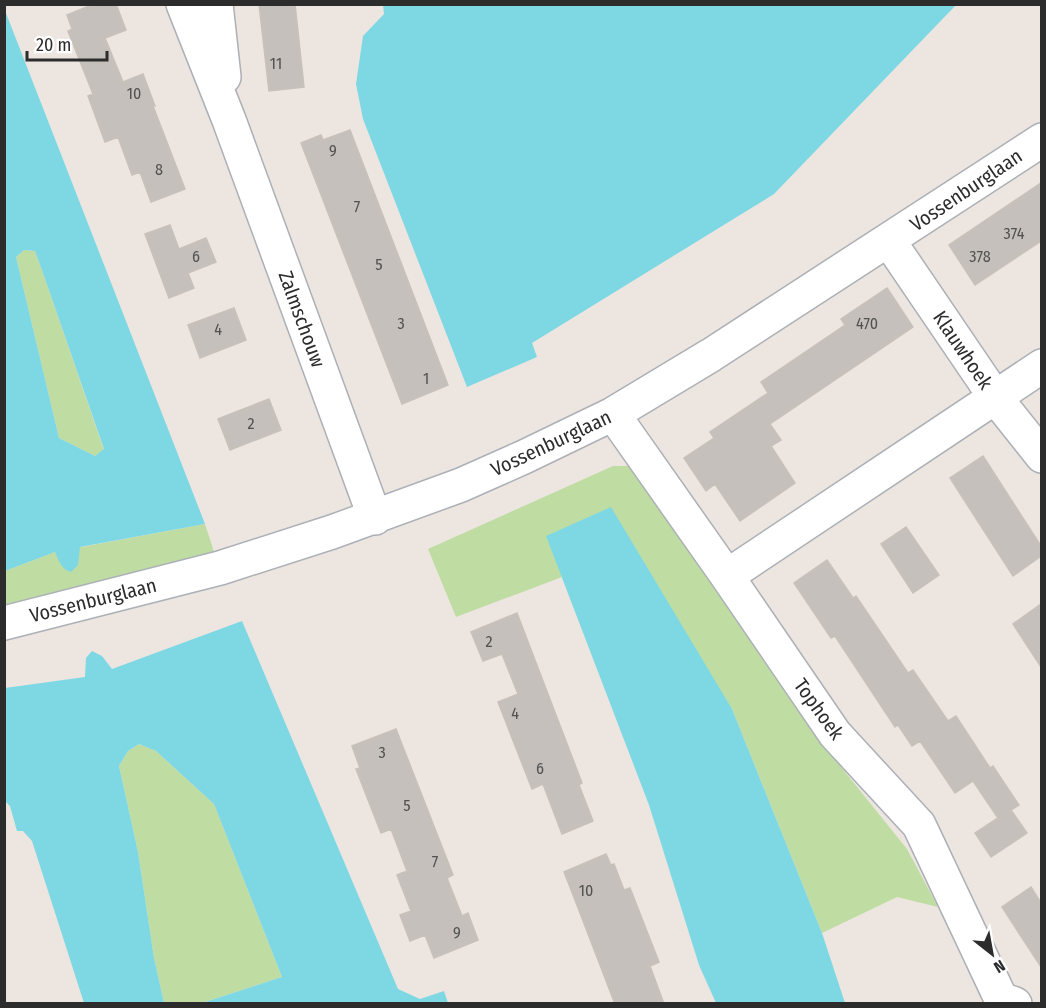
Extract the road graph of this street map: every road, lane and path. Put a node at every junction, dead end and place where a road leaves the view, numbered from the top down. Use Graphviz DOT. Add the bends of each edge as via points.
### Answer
graph roads {
  1 [pos="183,4"];
  2 [pos="216,4"];
  3 [pos="229,120"];
  4 [pos="1041,140"];
  5 [pos="889,241"];
  6 [pos="1041,366"];
  7 [pos="995,397"];
  8 [pos="613,414"];
  9 [pos="1041,456"];
  10 [pos="375,518"];
  11 [pos="727,576"];
  12 [pos="4,623"];
  13 [pos="1015,1004"];
  1 -- 3 [label="street, Zalmschouw"];
  2 -- 3 [label="street, Zalmschouw"];
  3 -- 10 [label="street, Zalmschouw"];
  4 -- 5 [label="street, Vossenburglaan"];
  5 -- 7 [label="street, Klauwhoek"];
  5 -- 8 [label="street, Vossenburglaan"];
  6 -- 7 [label="street"];
  7 -- 9 [label="street, Klauwhoek"];
  7 -- 11 [label="street"];
  8 -- 10 [label="street, Vossenburglaan" via="461,484"];
  8 -- 11 [label="street, Tophoek"];
  10 -- 12 [label="street, Vossenburglaan" via="220,568"];
  11 -- 13 [label="street, Tophoek" via="835,734 919,825 1001,999"];
}
